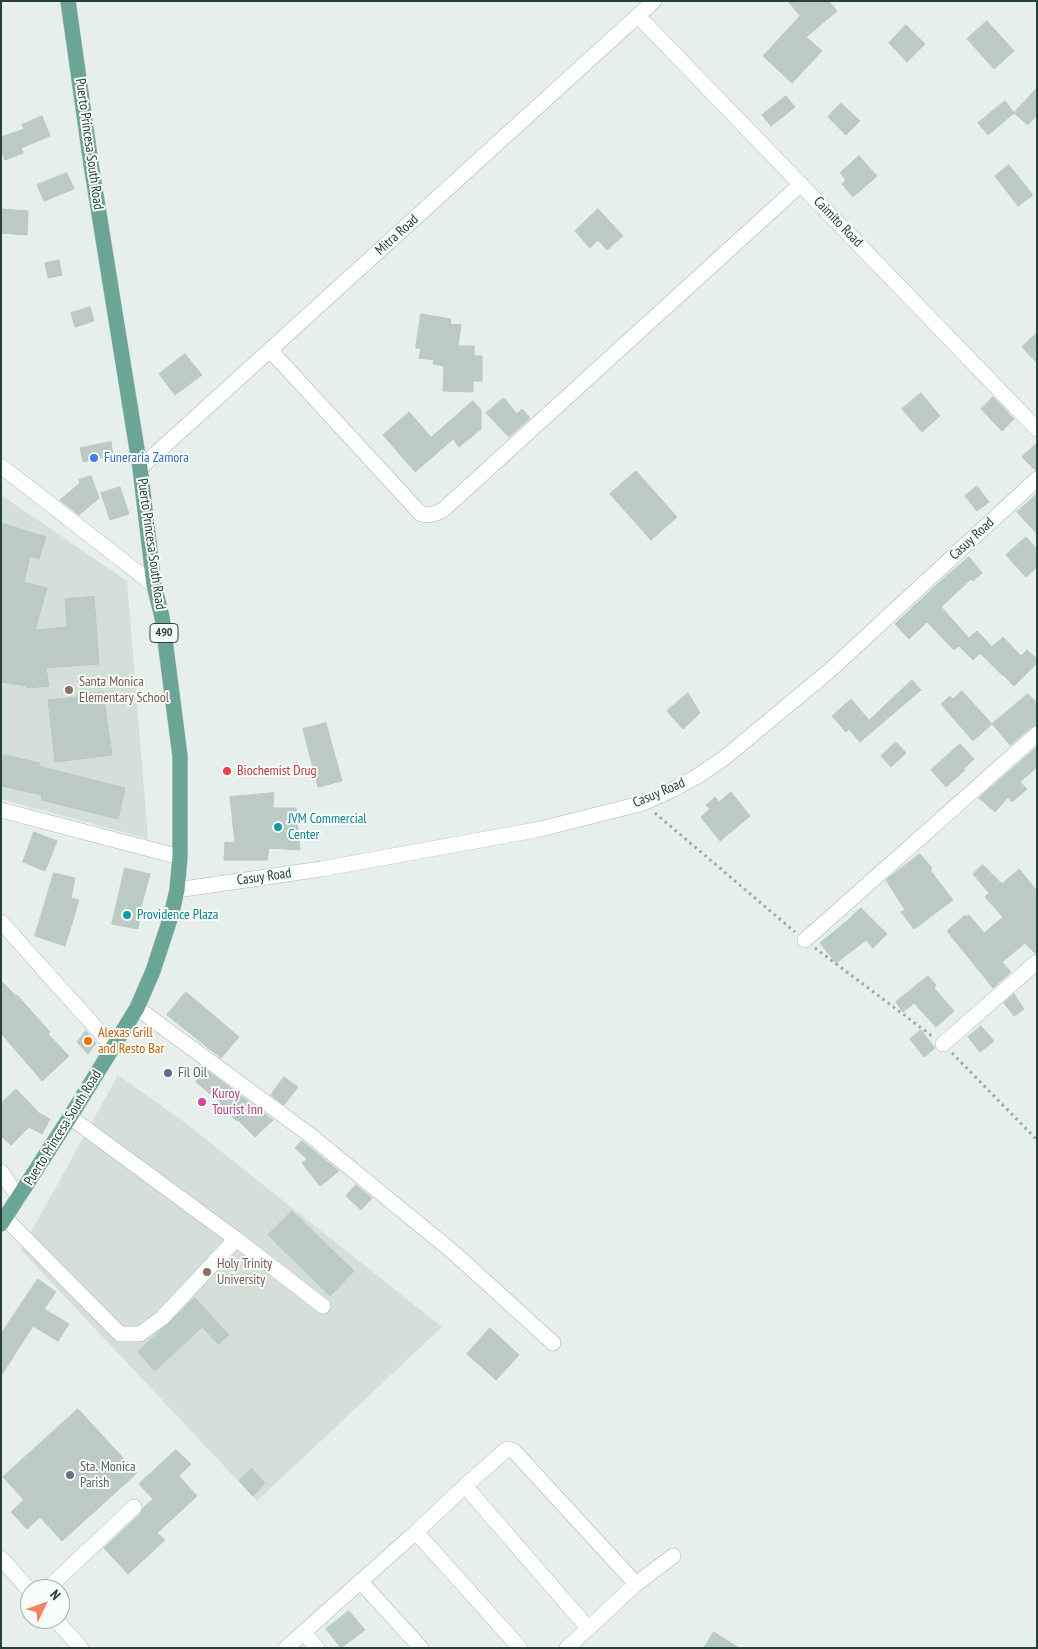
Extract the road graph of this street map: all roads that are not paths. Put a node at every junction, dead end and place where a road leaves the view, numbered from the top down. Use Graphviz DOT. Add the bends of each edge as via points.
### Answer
graph roads {
  1 [pos="68,1"];
  2 [pos="654,1"];
  3 [pos="638,16"];
  4 [pos="801,184"];
  5 [pos="270,350"];
  6 [pos="1037,429"];
  7 [pos="1,466"];
  8 [pos="140,468"];
  9 [pos="1037,479"];
  10 [pos="154,585"];
  11 [pos="1037,734"];
  12 [pos="1,810"];
  13 [pos="180,857"];
  14 [pos="177,890"];
  15 [pos="1,922"];
  16 [pos="805,940"];
  17 [pos="1037,962"];
  18 [pos="137,1008"];
  19 [pos="943,1044"];
  20 [pos="114,1048"];
  21 [pos="70,1117"];
  22 [pos="1,1172"];
  23 [pos="19,1198"];
  24 [pos="3,1221"];
  25 [pos="236,1238"];
  26 [pos="324,1306"];
  27 [pos="553,1344"];
  28 [pos="464,1486"];
  29 [pos="134,1507"];
  30 [pos="416,1532"];
  31 [pos="673,1556"];
  32 [pos="1,1558"];
  33 [pos="58,1579"];
  34 [pos="20,1580"];
  35 [pos="361,1582"];
  36 [pos="636,1584"];
  37 [pos="588,1628"];
  38 [pos="64,1629"];
  39 [pos="304,1633"];
  40 [pos="81,1648"];
  41 [pos="286,1648"];
  42 [pos="317,1648"];
  43 [pos="421,1648"];
  44 [pos="520,1648"];
  45 [pos="567,1648"];
  1 -- 8 [label="main road, Puerto Princesa South Road / 490"];
  2 -- 3 [label="street, Mitra Road"];
  3 -- 4 [label="street, Caimito Road"];
  3 -- 5 [label="street, Mitra Road"];
  4 -- 5 [label="street" via="435,514 421,514"];
  4 -- 6 [label="street, Caimito Road"];
  5 -- 8 [label="street, Mitra Road"];
  7 -- 10 [label="street"];
  8 -- 10 [label="main road, Puerto Princesa South Road / 490"];
  9 -- 14 [label="street, Casuy Road" via="828,672 723,759 670,791 643,802 541,829 321,869"];
  10 -- 13 [label="main road, Puerto Princesa South Road / 490" via="162,617 180,756"];
  11 -- 16 [label="street"];
  12 -- 13 [label="street"];
  13 -- 14 [label="main road, Puerto Princesa South Road / 490"];
  14 -- 18 [label="main road, Puerto Princesa South Road / 490" via="154,971"];
  15 -- 20 [label="street"];
  17 -- 19 [label="street"];
  18 -- 20 [label="main road, Puerto Princesa South Road / 490"];
  18 -- 27 [label="street" via="310,1135 453,1252"];
  20 -- 21 [label="main road, Puerto Princesa South Road / 490"];
  21 -- 23 [label="main road, Puerto Princesa South Road / 490"];
  21 -- 25 [label="street"];
  22 -- 23 [label="street"];
  23 -- 24 [label="main road, Puerto Princesa South Road / 490"];
  24 -- 25 [label="street" via="120,1334 140,1334 162,1318"];
  25 -- 26 [label="street"];
  28 -- 30 [label="street"];
  28 -- 36 [label="street" via="504,1450 511,1449"];
  28 -- 37 [label="street"];
  29 -- 33 [label="street"];
  30 -- 35 [label="street"];
  30 -- 44 [label="street"];
  31 -- 36 [label="street"];
  32 -- 34 [label="street"];
  35 -- 39 [label="street"];
  35 -- 43 [label="street"];
  36 -- 37 [label="street"];
  37 -- 45 [label="street"];
  38 -- 40 [label="street"];
  39 -- 41 [label="street"];
  39 -- 42 [label="street"];
}
